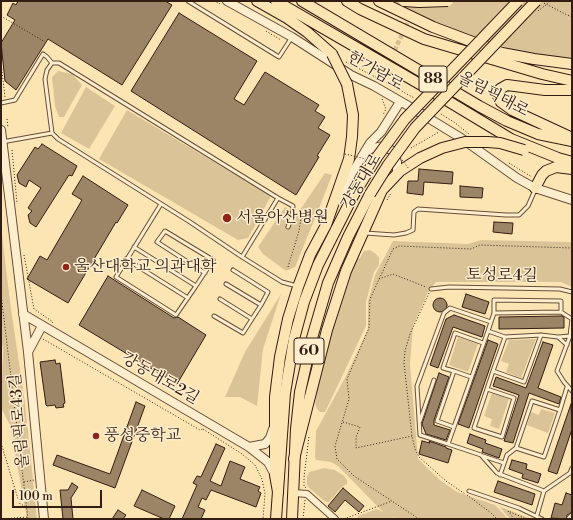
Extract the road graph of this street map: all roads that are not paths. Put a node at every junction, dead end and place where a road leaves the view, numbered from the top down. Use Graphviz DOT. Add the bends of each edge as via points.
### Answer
graph roads {
  1 [pos="188,1"];
  2 [pos="226,1"];
  3 [pos="257,1"];
  4 [pos="276,1"];
  5 [pos="302,1"];
  6 [pos="347,1"];
  7 [pos="380,1"];
  8 [pos="404,1"];
  9 [pos="448,1"];
  10 [pos="518,1"];
  11 [pos="536,1"];
  12 [pos="294,12"];
  13 [pos="292,37"];
  14 [pos="332,54"];
  15 [pos="52,63"];
  16 [pos="572,64"];
  17 [pos="572,73"];
  18 [pos="542,74"];
  19 [pos="572,81"];
  20 [pos="572,90"];
  21 [pos="400,102"];
  22 [pos="1,103"];
  23 [pos="5,131"];
  24 [pos="381,132"];
  25 [pos="52,133"];
  26 [pos="572,137"];
  27 [pos="572,141"];
  28 [pos="2,142"];
  29 [pos="383,146"];
  30 [pos="366,150"];
  31 [pos="558,158"];
  32 [pos="572,162"];
  33 [pos="572,169"];
  34 [pos="397,174"];
  35 [pos="537,185"];
  36 [pos="278,198"];
  37 [pos="572,200"];
  38 [pos="161,204"];
  39 [pos="326,225"];
  40 [pos="288,227"];
  41 [pos="363,233"];
  42 [pos="134,247"];
  43 [pos="242,257"];
  44 [pos="126,259"];
  45 [pos="233,270"];
  46 [pos="205,273"];
  47 [pos="226,284"];
  48 [pos="196,286"];
  49 [pos="298,287"];
  50 [pos="431,289"];
  51 [pos="572,292"];
  52 [pos="188,298"];
  53 [pos="220,299"];
  54 [pos="260,305"];
  55 [pos="561,312"];
  56 [pos="494,313"];
  57 [pos="23,314"];
  58 [pos="214,316"];
  59 [pos="252,320"];
  60 [pos="490,322"];
  61 [pos="42,326"];
  62 [pos="488,330"];
  63 [pos="541,335"];
  64 [pos="570,336"];
  65 [pos="505,337"];
  66 [pos="558,337"];
  67 [pos="483,343"];
  68 [pos="567,345"];
  69 [pos="28,352"];
  70 [pos="493,371"];
  71 [pos="454,372"];
  72 [pos="471,377"];
  73 [pos="434,380"];
  74 [pos="567,387"];
  75 [pos="487,388"];
  76 [pos="572,391"];
  77 [pos="560,410"];
  78 [pos="419,423"];
  79 [pos="275,424"];
  80 [pos="454,427"];
  81 [pos="448,444"];
  82 [pos="249,447"];
  83 [pos="516,448"];
  84 [pos="481,455"];
  85 [pos="294,459"];
  86 [pos="504,463"];
  87 [pos="572,468"];
  88 [pos="275,475"];
  89 [pos="500,475"];
  90 [pos="469,491"];
  91 [pos="278,492"];
  92 [pos="544,492"];
  93 [pos="294,493"];
  94 [pos="537,515"];
  95 [pos="44,519"];
  96 [pos="276,519"];
  97 [pos="292,519"];
  98 [pos="335,519"];
  99 [pos="542,519"];
  1 -- 13 [label="lane" via="279,57"];
  2 -- 13 [label="street, 한가람로"];
  3 -- 14 [label="main road" via="307,32"];
  4 -- 12 [label="main road"];
  5 -- 27 [label="main road, 올림픽대로 / 88" via="506,121 538,134"];
  6 -- 18 [label="main road, 올림픽대로 / 88" via="424,39"];
  7 -- 16 [label="main road" via="433,27 502,53"];
  8 -- 9 [label="main road, bridge"];
  10 -- 91 [label="main road, 강동대로 / 60, bridge" via="405,119 354,194 318,265 294,339 284,392"];
  11 -- 85 [label="main road, 강동대로 / 60, bridge" via="415,128 370,194 328,283 312,338 300,392"];
  12 -- 14 [label="main road" via="327,42"];
  12 -- 31 [label="main road" via="511,139"];
  13 -- 21 [label="street, 한가람로" via="351,75"];
  14 -- 39 [label="main road, bridge" via="347,84 352,111 351,148 347,168"];
  15 -- 22 [label="lane" via="43,54 15,100"];
  15 -- 25 [label="lane" via="45,78"];
  15 -- 36 [label="lane" via="59,63"];
  17 -- 18 [label="main road"];
  18 -- 19 [label="main road, 올림픽대로 / 88"];
  20 -- 26 [label="main road" via="545,90 507,85 500,89 498,96 501,102 512,110"];
  21 -- 24 [label="street"];
  21 -- 35 [label="street, 한가람로" via="461,138 517,178"];
  23 -- 28 [label="street, 올림픽로43길"];
  24 -- 29 [label="street"];
  24 -- 30 [label="street"];
  25 -- 28 [label="lane"];
  25 -- 38 [label="lane"];
  28 -- 57 [label="street, 올림픽로43길"];
  29 -- 30 [label="street"];
  29 -- 34 [label="street" via="393,151 397,162"];
  30 -- 39 [label="street"];
  31 -- 32 [label="main road"];
  31 -- 34 [label="main road, bridge" via="534,154 500,143 465,142 442,148 420,158"];
  33 -- 35 [label="main road" via="550,169 542,175"];
  34 -- 41 [label="main road" via="382,190"];
  35 -- 37 [label="street, 한가람로"];
  35 -- 41 [label="lane" via="528,206 519,215 418,209 414,212 413,230 406,234 394,236"];
  36 -- 40 [label="lane" via="293,206"];
  36 -- 43 [label="lane"];
  38 -- 42 [label="lane"];
  38 -- 43 [label="lane"];
  39 -- 49 [label="main road" via="310,255"];
  41 -- 85 [label="main road" via="346,271 326,330"];
  42 -- 44 [label="lane"];
  42 -- 48 [label="lane"];
  43 -- 49 [label="lane" via="282,282"];
  44 -- 52 [label="lane"];
  44 -- 52 [label="lane" via="116,277 176,315"];
  45 -- 54 [label="lane" via="268,292"];
  46 -- 46 [label="lane" via="213,260 165,230 157,242"];
  46 -- 48 [label="lane"];
  47 -- 54 [label="lane"];
  48 -- 52 [label="lane"];
  49 -- 79 [label="main road" via="280,357"];
  50 -- 51 [label="lane, 토성로4길" via="560,289"];
  53 -- 59 [label="lane"];
  54 -- 59 [label="lane"];
  55 -- 56 [label="lane"];
  55 -- 56 [label="lane" via="561,301 494,300"];
  55 -- 64 [label="lane" via="572,319"];
  56 -- 60 [label="lane"];
  57 -- 61 [label="street, 강동대로2길"];
  57 -- 69 [label="street, 올림픽로43길"];
  58 -- 59 [label="lane" via="244,333"];
  60 -- 62 [label="lane"];
  60 -- 78 [label="lane" via="450,308 444,313 417,386"];
  61 -- 69 [label="street"];
  61 -- 82 [label="street, 강동대로2길"];
  62 -- 65 [label="lane"];
  62 -- 67 [label="lane"];
  63 -- 65 [label="lane"];
  63 -- 66 [label="lane"];
  63 -- 70 [label="lane" via="524,382"];
  64 -- 66 [label="lane"];
  64 -- 68 [label="lane"];
  65 -- 70 [label="lane"];
  66 -- 68 [label="lane"];
  67 -- 71 [label="lane" via="455,333 443,368"];
  67 -- 72 [label="lane"];
  68 -- 74 [label="lane" via="557,371"];
  69 -- 95 [label="street, 올림픽로43길"];
  70 -- 75 [label="lane"];
  71 -- 72 [label="lane"];
  71 -- 80 [label="lane" via="437,421"];
  72 -- 80 [label="lane"];
  73 -- 78 [label="lane"];
  74 -- 76 [label="lane"];
  74 -- 77 [label="lane"];
  75 -- 75 [label="lane" via="474,428 502,437 514,398"];
  77 -- 83 [label="lane" via="544,457"];
  77 -- 83 [label="lane" via="532,401"];
  78 -- 81 [label="lane" via="420,435"];
  79 -- 82 [label="street" via="266,444"];
  79 -- 88 [label="main road"];
  80 -- 81 [label="lane"];
  81 -- 84 [label="lane"];
  82 -- 88 [label="street, 강동대로2길" via="268,462"];
  83 -- 86 [label="lane" via="507,456"];
  84 -- 86 [label="lane"];
  84 -- 89 [label="lane"];
  85 -- 93 [label="main road, 강동대로 / 60"];
  86 -- 89 [label="lane"];
  87 -- 92 [label="lane"];
  88 -- 91 [label="main road"];
  89 -- 92 [label="lane"];
  90 -- 94 [label="lane"];
  91 -- 96 [label="main road, 강동대로 / 60"];
  92 -- 94 [label="lane"];
  93 -- 97 [label="main road, 강동대로 / 60"];
  93 -- 98 [label="street" via="308,492"];
  94 -- 99 [label="lane"];
}
